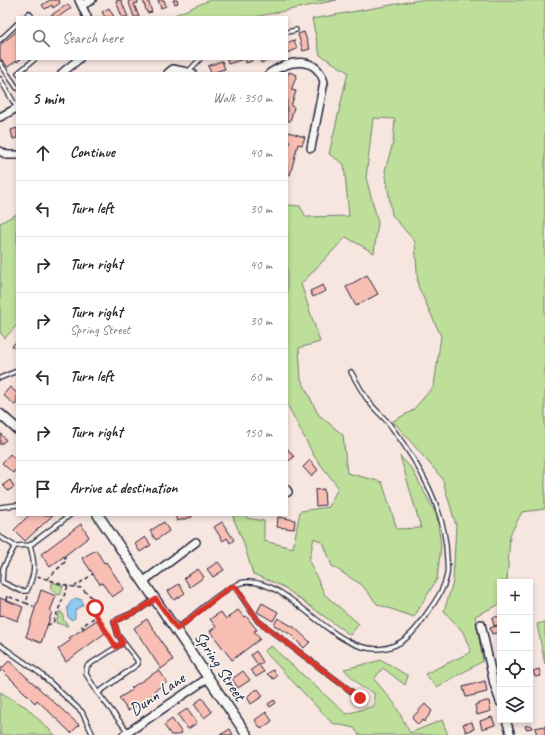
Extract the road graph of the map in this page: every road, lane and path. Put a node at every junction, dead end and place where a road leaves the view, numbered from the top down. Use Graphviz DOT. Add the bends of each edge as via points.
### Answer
graph roads {
  1 [pos="92,0"];
  2 [pos="80,2"];
  3 [pos="86,16"];
  4 [pos="16,25"];
  5 [pos="296,30"];
  6 [pos="288,32"];
  7 [pos="0,40"];
  8 [pos="34,60"];
  9 [pos="78,60"];
  10 [pos="199,60"];
  11 [pos="0,63"];
  12 [pos="281,69"];
  13 [pos="20,72"];
  14 [pos="63,72"];
  15 [pos="169,72"];
  16 [pos="185,72"];
  17 [pos="190,72"];
  18 [pos="16,75"];
  19 [pos="0,79"];
  20 [pos="11,79"];
  21 [pos="16,86"];
  22 [pos="16,106"];
  23 [pos="16,109"];
  24 [pos="0,117"];
  25 [pos="311,148"];
  26 [pos="0,151"];
  27 [pos="16,155"];
  28 [pos="16,371"];
  29 [pos="351,372"];
  30 [pos="0,378"];
  31 [pos="0,414"];
  32 [pos="16,429"];
  33 [pos="16,505"];
  34 [pos="0,507"];
  35 [pos="69,516"];
  36 [pos="99,516"];
  37 [pos="0,537"];
  38 [pos="196,542"];
  39 [pos="30,545"];
  40 [pos="15,546"];
  41 [pos="65,556"];
  42 [pos="92,574"];
  43 [pos="33,575"];
  44 [pos="47,579"];
  45 [pos="144,581"];
  46 [pos="68,586"];
  47 [pos="235,586"];
  48 [pos="74,587"];
  49 [pos="27,591"];
  50 [pos="156,599"];
  51 [pos="6,600"];
  52 [pos="26,603"];
  53 [pos="35,608"];
  54 [pos="97,616"];
  55 [pos="481,624"];
  56 [pos="47,625"];
  57 [pos="84,629"];
  58 [pos="177,629"];
  59 [pos="123,643"];
  60 [pos="0,645"];
  61 [pos="116,647"];
  62 [pos="208,678"];
  63 [pos="98,693"];
  64 [pos="497,693"];
  65 [pos="360,698"];
  66 [pos="507,723"];
  67 [pos="92,733"];
  68 [pos="126,734"];
  69 [pos="248,735"];
  70 [pos="511,735"];
  1 -- 2 [label="street"];
  2 -- 3 [label="street"];
  4 -- 7 [label="lane"];
  5 -- 6 [label="lane"];
  8 -- 13 [label="lane"];
  9 -- 14 [label="street"];
  10 -- 17 [label="lane"];
  11 -- 20 [label="lane"];
  12 -- 25 [label="street" via="298,63 308,64 321,73 324,82"];
  15 -- 16 [label="street" via="173,69"];
  18 -- 20 [label="lane"];
  19 -- 22 [label="lane"];
  20 -- 21 [label="lane"];
  23 -- 24 [label="street"];
  26 -- 27 [label="street" via="7,155"];
  28 -- 30 [label="lane"];
  29 -- 47 [label="lane" via="370,404 389,424 416,464 437,505 447,542 447,574 437,599 413,633 398,645 384,649 363,647 338,637 282,594 262,583 245,582"];
  31 -- 32 [label="main road"];
  33 -- 34 [label="lane"];
  35 -- 39 [label="lane"];
  36 -- 45 [label="main road, Spring Street"];
  37 -- 40 [label="lane"];
  38 -- 45 [label="street"];
  39 -- 40 [label="lane"];
  39 -- 43 [label="lane" via="35,562"];
  40 -- 49 [label="lane" via="3,568 2,582 21,591"];
  41 -- 44 [label="path" via="66,562"];
  42 -- 48 [label="path"];
  43 -- 44 [label="path"];
  43 -- 49 [label="lane"];
  44 -- 46 [label="path"];
  45 -- 50 [label="main road, Spring Street"];
  46 -- 48 [label="path"];
  46 -- 56 [label="path" via="53,623"];
  47 -- 58 [label="lane"];
  47 -- 65 [label="lane" via="258,621"];
  48 -- 54 [label="path" via="81,588 97,602"];
  49 -- 52 [label="path"];
  50 -- 58 [label="main road, Spring Street"];
  50 -- 59 [label="lane" via="114,622"];
  51 -- 52 [label="path" via="7,596"];
  52 -- 53 [label="path"];
  54 -- 57 [label="path" via="82,626"];
  54 -- 61 [label="path"];
  55 -- 64 [label="street"];
  58 -- 62 [label="main road, Spring Street"];
  59 -- 61 [label="lane"];
  59 -- 63 [label="lane" via="138,664"];
  60 -- 67 [label="lane" via="41,674 82,712"];
  61 -- 63 [label="lane" via="87,666 86,674"];
  62 -- 68 [label="street, Dunn Lane"];
  62 -- 69 [label="main road, Spring Street"];
  63 -- 68 [label="lane"];
  66 -- 70 [label="street"];
}
